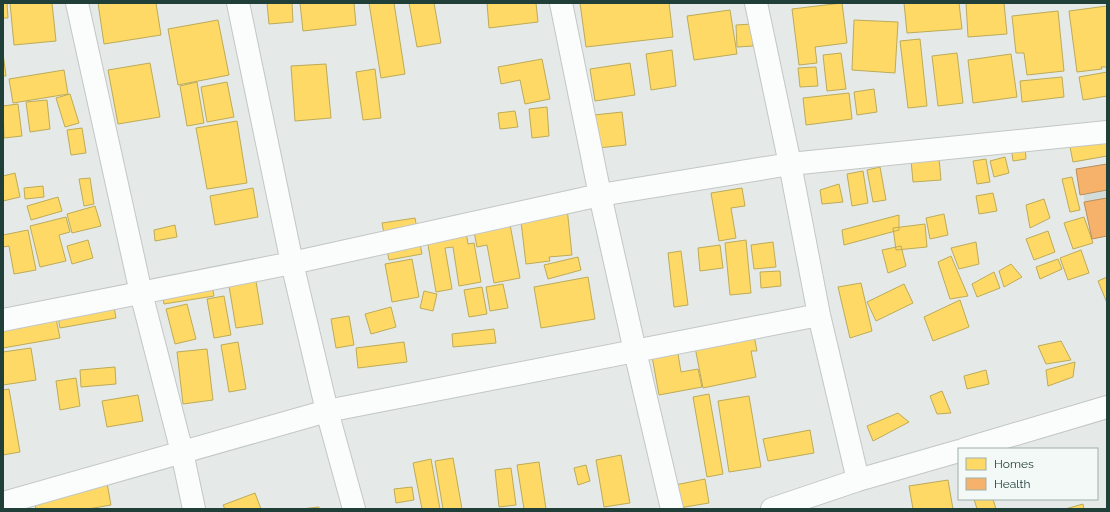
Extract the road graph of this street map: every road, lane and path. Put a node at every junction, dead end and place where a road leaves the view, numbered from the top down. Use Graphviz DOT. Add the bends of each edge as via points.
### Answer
graph roads {
  1 [pos="77,3"];
  2 [pos="238,3"];
  3 [pos="561,3"];
  4 [pos="756,3"];
  5 [pos="1107,132"];
  6 [pos="790,164"];
  7 [pos="600,196"];
  8 [pos="292,263"];
  9 [pos="141,293"];
  10 [pos="819,315"];
  11 [pos="3,320"];
  12 [pos="635,351"];
  13 [pos="1107,407"];
  14 [pos="327,411"];
  15 [pos="968,448"];
  16 [pos="958,451"];
  17 [pos="182,452"];
  18 [pos="858,480"];
  19 [pos="3,502"];
  20 [pos="5,509"];
  21 [pos="194,509"];
  22 [pos="354,509"];
  23 [pos="672,509"];
  24 [pos="772,509"];
  1 -- 9 [label="street"];
  2 -- 8 [label="street"];
  3 -- 7 [label="street"];
  4 -- 6 [label="street"];
  5 -- 6 [label="street"];
  6 -- 7 [label="street"];
  6 -- 10 [label="street"];
  7 -- 8 [label="street"];
  7 -- 12 [label="street"];
  8 -- 9 [label="street"];
  8 -- 14 [label="street"];
  9 -- 11 [label="street"];
  9 -- 17 [label="street"];
  10 -- 12 [label="street"];
  10 -- 18 [label="street"];
  12 -- 14 [label="street"];
  12 -- 23 [label="street"];
  13 -- 15 [label="street"];
  14 -- 17 [label="street"];
  14 -- 22 [label="street"];
  16 -- 18 [label="street"];
  17 -- 19 [label="street"];
  17 -- 21 [label="street"];
  18 -- 24 [label="street"];
  19 -- 20 [label="street"];
}
